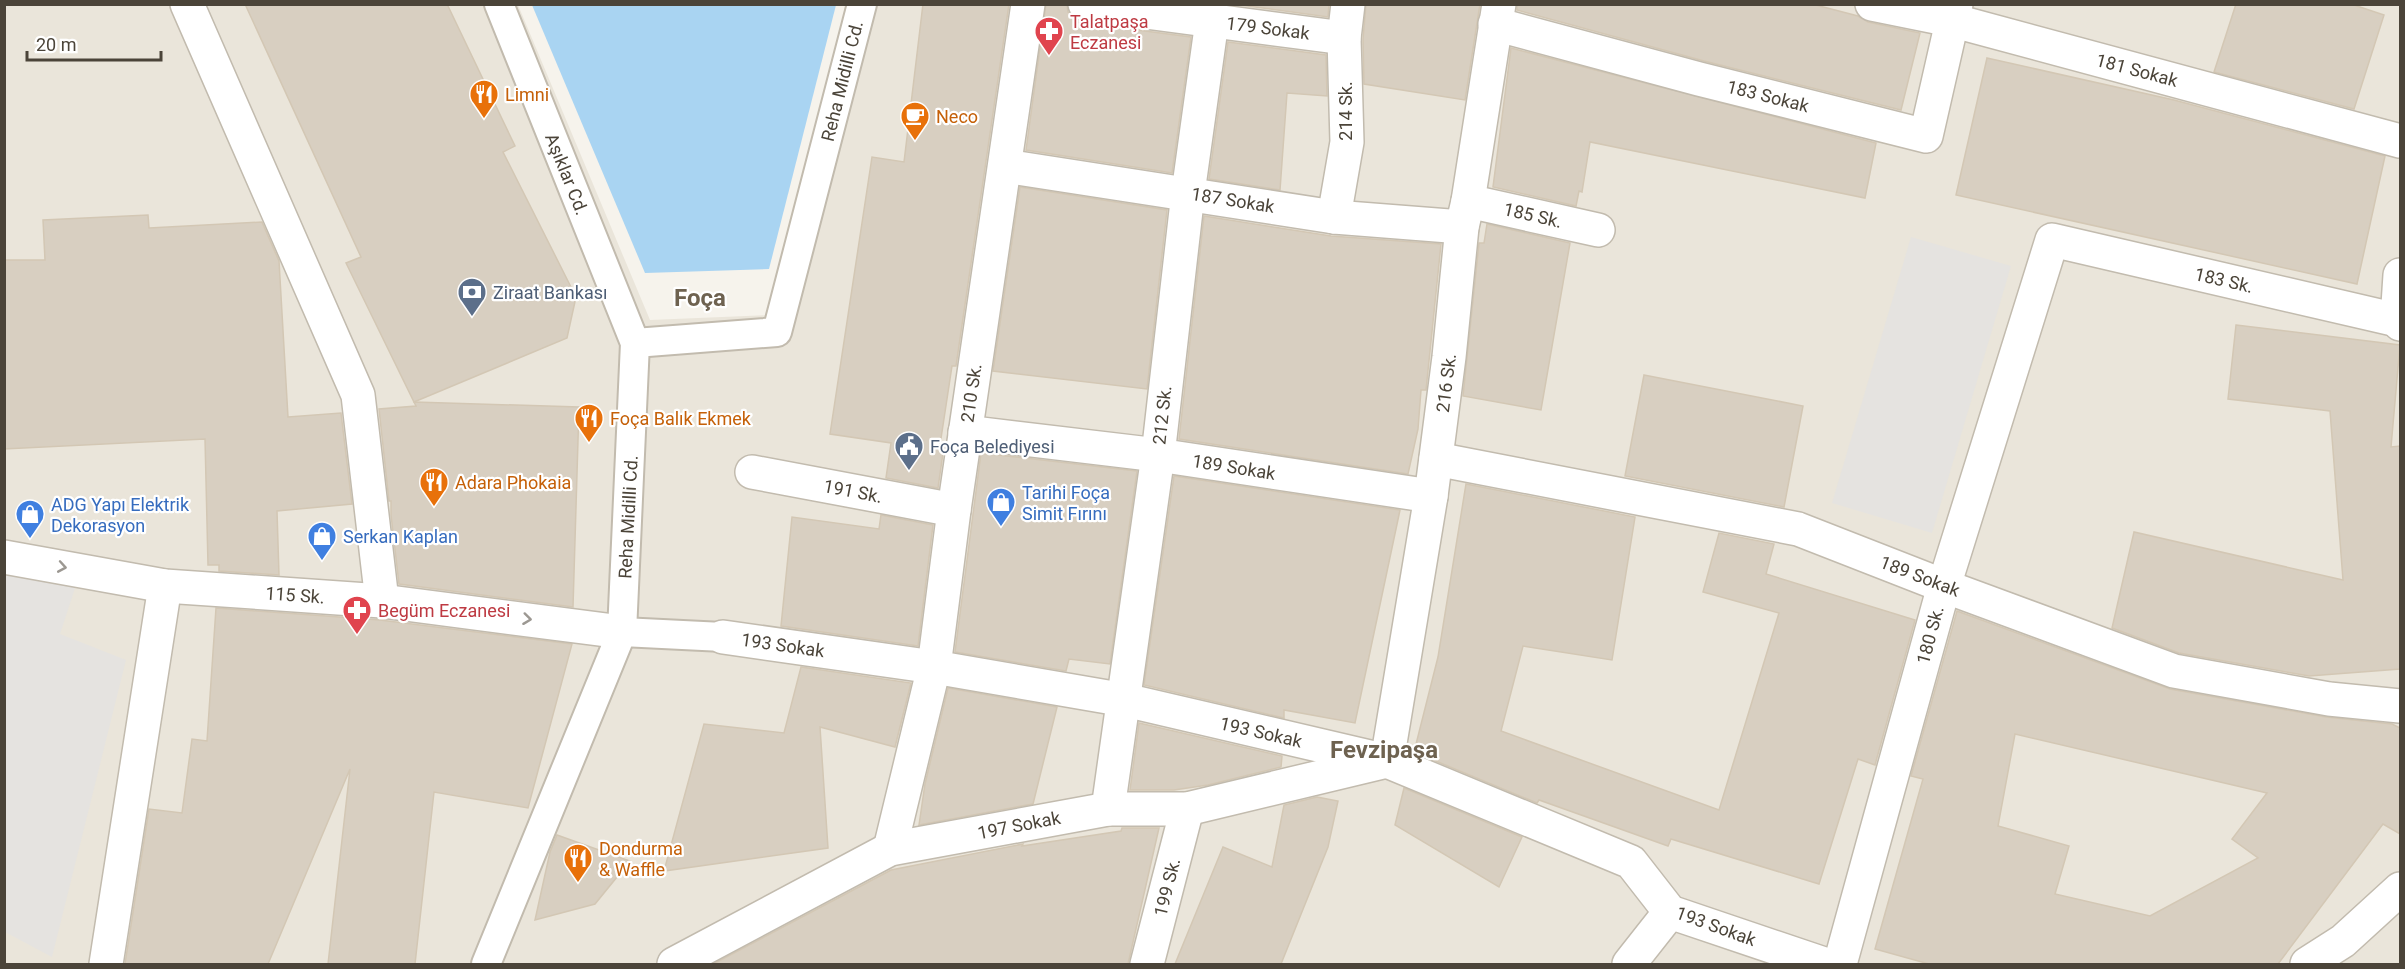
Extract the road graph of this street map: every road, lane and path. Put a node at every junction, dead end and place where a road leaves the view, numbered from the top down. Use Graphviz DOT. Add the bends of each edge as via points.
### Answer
graph roads {
  1 [pos="187,4"];
  2 [pos="499,4"];
  3 [pos="862,4"];
  4 [pos="1028,4"];
  5 [pos="1085,4"];
  6 [pos="1348,4"];
  7 [pos="1872,4"];
  8 [pos="1954,12"];
  9 [pos="1497,14"];
  10 [pos="1212,21"];
  11 [pos="1344,38"];
  12 [pos="2400,141"];
  13 [pos="1005,166"];
  14 [pos="1188,193"];
  15 [pos="1465,214"];
  16 [pos="1334,217"];
  17 [pos="1598,230"];
  18 [pos="2052,240"];
  19 [pos="2400,275"];
  20 [pos="2399,322"];
  21 [pos="635,343"];
  22 [pos="965,432"];
  23 [pos="1158,455"];
  24 [pos="1436,459"];
  25 [pos="752,472"];
  26 [pos="1431,496"];
  27 [pos="954,510"];
  28 [pos="4,557"];
  29 [pos="165,586"];
  30 [pos="1944,586"];
  31 [pos="382,601"];
  32 [pos="622,632"];
  33 [pos="723,637"];
  34 [pos="934,667"];
  35 [pos="1125,700"];
  36 [pos="2400,706"];
  37 [pos="1387,761"];
  38 [pos="1108,809"];
  39 [pos="1187,809"];
  40 [pos="890,849"];
  41 [pos="2400,889"];
  42 [pos="1670,912"];
  43 [pos="106,964"];
  44 [pos="486,964"];
  45 [pos="674,964"];
  46 [pos="1147,964"];
  47 [pos="1629,964"];
  48 [pos="1824,964"];
  49 [pos="1840,964"];
  50 [pos="2307,964"];
  1 -- 31 [label="street" via="358,395"];
  2 -- 21 [label="street, Aşıklar Cd."];
  3 -- 21 [label="street, Reha Midilli Cd." via="777,332"];
  4 -- 13 [label="street, 210 Sk."];
  5 -- 10 [label="street, 179 Sokak"];
  6 -- 11 [label="street, 214 Sk."];
  7 -- 8 [label="street, 181 Sokak"];
  8 -- 9 [label="street, 183 Sokak" via="1926,136 1699,79"];
  8 -- 12 [label="street, 181 Sokak"];
  9 -- 15 [label="street, 216 Sk."];
  10 -- 11 [label="street, 179 Sokak"];
  10 -- 14 [label="street, 212 Sk."];
  11 -- 16 [label="street, 214 Sk." via="1347,142"];
  13 -- 14 [label="street, 187 Sokak"];
  13 -- 22 [label="street, 210 Sk."];
  14 -- 16 [label="street, 187 Sokak"];
  14 -- 23 [label="street, 212 Sk."];
  15 -- 16 [label="street, 187 Sokak"];
  15 -- 17 [label="street, 185 Sk."];
  15 -- 24 [label="street, 216 Sk."];
  18 -- 20 [label="street, 183 Sk."];
  18 -- 30 [label="street, 180 Sk."];
  19 -- 20 [label="street"];
  21 -- 32 [label="street, Reha Midilli Cd."];
  22 -- 23 [label="street, 189 Sokak"];
  22 -- 27 [label="street, 210 Sk."];
  23 -- 26 [label="street, 189 Sokak"];
  23 -- 35 [label="street, 212 Sk."];
  24 -- 26 [label="street, 216 Sk."];
  24 -- 30 [label="street, 189 Sokak" via="1798,528"];
  25 -- 27 [label="street, 191 Sk."];
  26 -- 37 [label="street, 216 Sk."];
  27 -- 34 [label="street, 210 Sk."];
  28 -- 29 [label="street, 115 Sk., one-way"];
  29 -- 31 [label="street, 115 Sk."];
  29 -- 43 [label="street"];
  30 -- 36 [label="street, 189 Sokak" via="2174,671 2329,699"];
  30 -- 49 [label="street, 180 Sk."];
  31 -- 32 [label="street, 115 Sk., one-way"];
  32 -- 33 [label="street"];
  32 -- 44 [label="street, Reha Midilli Cd."];
  33 -- 34 [label="street, 193 Sokak"];
  34 -- 35 [label="street, 193 Sokak"];
  34 -- 40 [label="street, 210 Sk."];
  35 -- 37 [label="street, 193 Sokak"];
  35 -- 38 [label="street, 212 Sk."];
  37 -- 39 [label="street, 197 Sokak"];
  37 -- 42 [label="street, 193 Sokak" via="1631,862"];
  38 -- 39 [label="street, 197 Sokak"];
  38 -- 40 [label="street, 197 Sokak"];
  39 -- 46 [label="street, 199 Sk."];
  40 -- 45 [label="street, 197 Sokak"];
  41 -- 50 [label="street" via="2343,941"];
  42 -- 47 [label="street"];
  42 -- 48 [label="street, 193 Sokak"];
}
